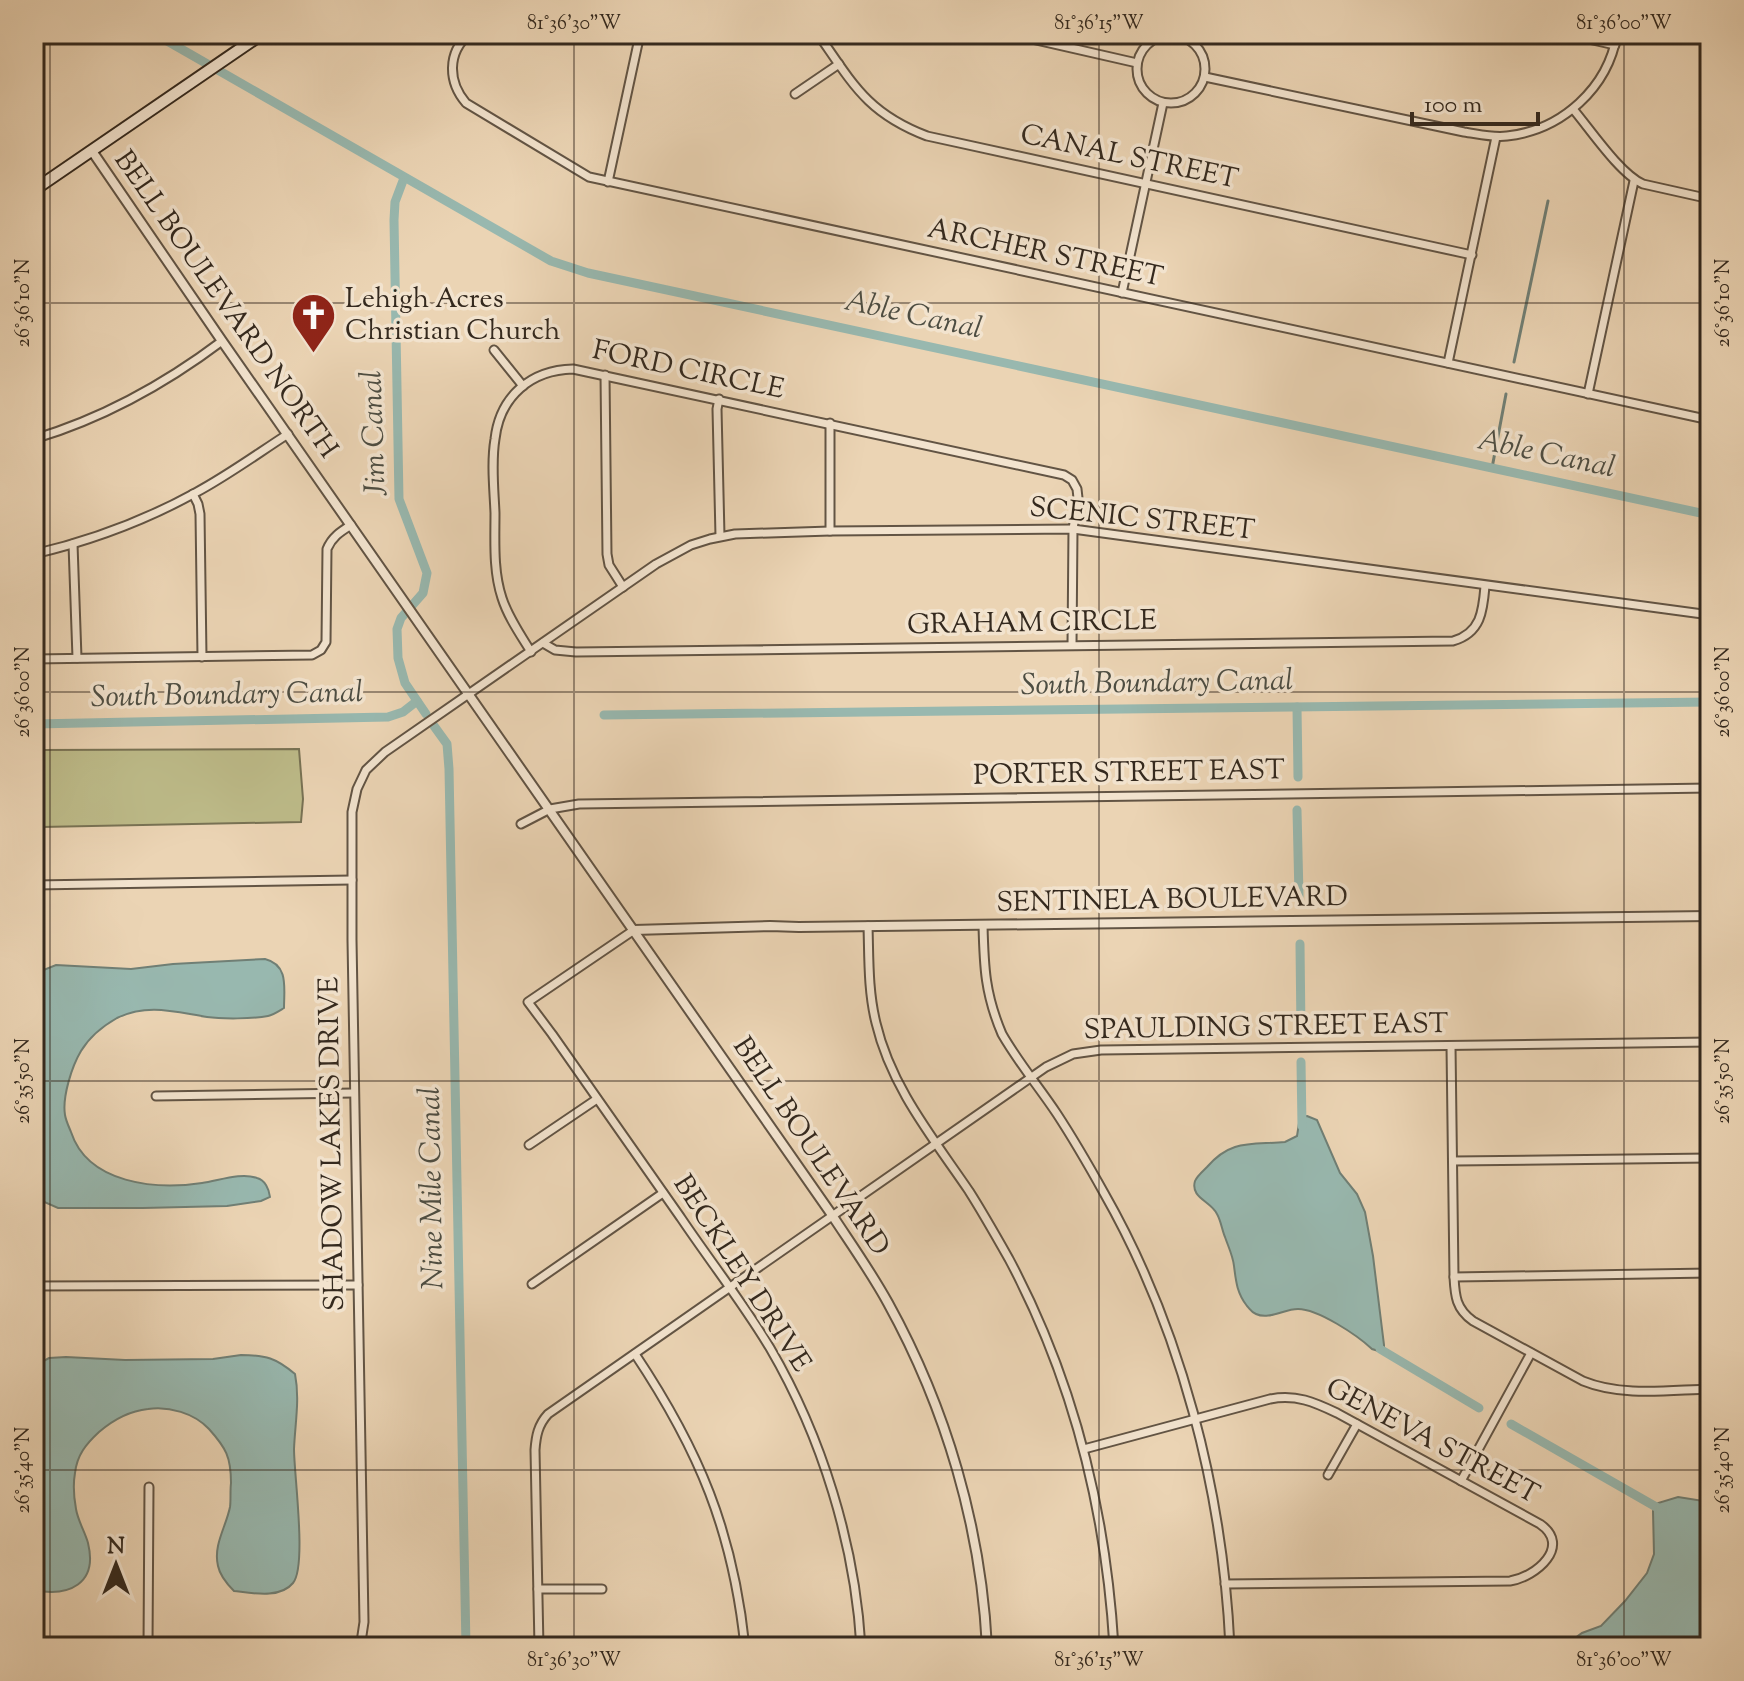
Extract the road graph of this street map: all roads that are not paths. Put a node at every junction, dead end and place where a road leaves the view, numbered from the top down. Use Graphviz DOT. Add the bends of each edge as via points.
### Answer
graph roads {
  1 [pos="262,34"];
  2 [pos="347,34"];
  3 [pos="361,34"];
  4 [pos="469,34"];
  5 [pos="640,34"];
  6 [pos="818,34"];
  7 [pos="1010,34"];
  8 [pos="1566,34"];
  9 [pos="1617,34"];
  10 [pos="1178,35"];
  11 [pos="1615,45"];
  12 [pos="1137,63"];
  13 [pos="839,64"];
  14 [pos="1205,77"];
  15 [pos="795,94"];
  16 [pos="1163,103"];
  17 [pos="1573,109"];
  18 [pos="1496,137"];
  19 [pos="92,151"];
  20 [pos="1634,181"];
  21 [pos="608,182"];
  22 [pos="1146,184"];
  23 [pos="34,190"];
  24 [pos="1710,199"];
  25 [pos="1472,255"];
  26 [pos="1122,293"];
  27 [pos="222,341"];
  28 [pos="494,350"];
  29 [pos="1448,363"];
  30 [pos="605,375"];
  31 [pos="523,386"];
  32 [pos="1588,394"];
  33 [pos="719,399"];
  34 [pos="1710,420"];
  35 [pos="830,423"];
  36 [pos="288,434"];
  37 [pos="34,439"];
  38 [pos="193,494"];
  39 [pos="351,525"];
  40 [pos="1073,529"];
  41 [pos="830,531"];
  42 [pos="720,536"];
  43 [pos="73,544"];
  44 [pos="34,554"];
  45 [pos="1485,586"];
  46 [pos="623,587"];
  47 [pos="1710,615"];
  48 [pos="543,643"];
  49 [pos="1072,645"];
  50 [pos="531,652"];
  51 [pos="202,657"];
  52 [pos="77,658"];
  53 [pos="34,659"];
  54 [pos="469,693"];
  55 [pos="488,720"];
  56 [pos="1710,788"];
  57 [pos="550,809"];
  58 [pos="521,824"];
  59 [pos="352,880"];
  60 [pos="34,885"];
  61 [pos="1710,916"];
  62 [pos="983,925"];
  63 [pos="868,926"];
  64 [pos="634,930"];
  65 [pos="1710,1042"];
  66 [pos="1451,1046"];
  67 [pos="1031,1077"];
  68 [pos="354,1093"];
  69 [pos="156,1096"];
  70 [pos="597,1099"];
  71 [pos="936,1144"];
  72 [pos="529,1145"];
  73 [pos="1710,1158"];
  74 [pos="1453,1161"];
  75 [pos="663,1193"];
  76 [pos="832,1215"];
  77 [pos="1710,1273"];
  78 [pos="1454,1277"];
  79 [pos="532,1284"];
  80 [pos="358,1285"];
  81 [pos="34,1286"];
  82 [pos="729,1287"];
  83 [pos="1531,1353"];
  84 [pos="635,1354"];
  85 [pos="1710,1389"];
  86 [pos="1195,1420"];
  87 [pos="1357,1424"];
  88 [pos="1084,1449"];
  89 [pos="1328,1475"];
  90 [pos="1461,1481"];
  91 [pos="149,1487"];
  92 [pos="1225,1584"];
  93 [pos="538,1589"];
  94 [pos="602,1589"];
  95 [pos="148,1647"];
  96 [pos="357,1647"];
  97 [pos="539,1647"];
  98 [pos="745,1647"];
  99 [pos="861,1647"];
  100 [pos="987,1647"];
  101 [pos="1114,1647"];
  102 [pos="1230,1647"];
  1 -- 19 [label="main road"];
  2 -- 3 [label="street"];
  4 -- 21 [label="street, ARCHER STREET" via="452,66 454,84 466,103 579,172"];
  5 -- 21 [label="street"];
  6 -- 13 [label="street, CANAL STREET"];
  7 -- 12 [label="street"];
  8 -- 11 [label="street"];
  9 -- 11 [label="street"];
  10 -- 12 [label="street" via="1148,44"];
  10 -- 14 [label="street" via="1203,56"];
  11 -- 17 [label="street" via="1592,90"];
  12 -- 16 [label="street" via="1145,92"];
  13 -- 15 [label="street"];
  13 -- 22 [label="street, CANAL STREET" via="874,106 909,129"];
  14 -- 16 [label="street" via="1184,101"];
  14 -- 18 [label="street"];
  16 -- 22 [label="street"];
  17 -- 18 [label="street" via="1533,130"];
  17 -- 20 [label="street"];
  18 -- 25 [label="street"];
  19 -- 23 [label="main road"];
  19 -- 27 [label="street, BELL BOULEVARD NORTH"];
  20 -- 24 [label="street"];
  20 -- 32 [label="street"];
  21 -- 26 [label="street, ARCHER STREET"];
  22 -- 25 [label="street, CANAL STREET"];
  22 -- 26 [label="street"];
  25 -- 29 [label="street"];
  26 -- 29 [label="street, ARCHER STREET"];
  27 -- 36 [label="street, BELL BOULEVARD NORTH"];
  27 -- 37 [label="street" via="142,395"];
  28 -- 31 [label="street"];
  29 -- 32 [label="street, ARCHER STREET"];
  30 -- 31 [label="street, FORD CIRCLE" via="554,370"];
  30 -- 33 [label="street, FORD CIRCLE"];
  30 -- 46 [label="street" via="607,554"];
  31 -- 50 [label="street" via="502,414 495,438 495,563 505,608"];
  32 -- 34 [label="street, ARCHER STREET"];
  33 -- 35 [label="street, FORD CIRCLE"];
  33 -- 42 [label="street"];
  35 -- 40 [label="street, FORD CIRCLE" via="1064,475 1077,489"];
  35 -- 41 [label="street"];
  36 -- 38 [label="street"];
  36 -- 39 [label="street, BELL BOULEVARD NORTH"];
  38 -- 43 [label="street"];
  38 -- 51 [label="street" via="200,514"];
  39 -- 51 [label="street" via="327,549 326,642 321,650 312,655"];
  39 -- 54 [label="street, BELL BOULEVARD NORTH"];
  40 -- 41 [label="street, SCENIC STREET"];
  40 -- 45 [label="street, SCENIC STREET"];
  40 -- 49 [label="street"];
  41 -- 42 [label="street, SCENIC STREET"];
  42 -- 46 [label="street, SCENIC STREET" via="673,554"];
  43 -- 44 [label="street"];
  43 -- 52 [label="street"];
  45 -- 47 [label="street, SCENIC STREET"];
  45 -- 49 [label="street, GRAHAM CIRCLE" via="1472,632 1453,641"];
  46 -- 48 [label="street, SCENIC STREET"];
  48 -- 49 [label="street, GRAHAM CIRCLE" via="576,652"];
  48 -- 50 [label="street, SCENIC STREET"];
  50 -- 54 [label="street, SCENIC STREET"];
  51 -- 52 [label="street"];
  52 -- 53 [label="street"];
  54 -- 55 [label="street, BELL BOULEVARD NORTH"];
  54 -- 59 [label="street, SHADOW LAKES DRIVE" via="366,770 352,812"];
  55 -- 57 [label="street, BELL BOULEVARD"];
  56 -- 57 [label="street, PORTER STREET EAST" via="579,804"];
  57 -- 58 [label="street, PORTER STREET EAST"];
  57 -- 64 [label="street, BELL BOULEVARD"];
  59 -- 60 [label="street"];
  59 -- 68 [label="street, SHADOW LAKES DRIVE"];
  61 -- 62 [label="street, SENTINELA BOULEVARD"];
  62 -- 63 [label="street, SENTINELA BOULEVARD"];
  62 -- 67 [label="street" via="990,1002 1002,1034"];
  63 -- 64 [label="street, SENTINELA BOULEVARD"];
  63 -- 71 [label="street" via="872,999 881,1042 893,1073"];
  64 -- 70 [label="street, BECKLEY DRIVE" via="528,1002"];
  64 -- 76 [label="street, BELL BOULEVARD"];
  65 -- 66 [label="street, SPAULDING STREET EAST"];
  66 -- 67 [label="street, SPAULDING STREET EAST" via="1082,1051"];
  66 -- 74 [label="street"];
  67 -- 71 [label="street, SPAULDING STREET EAST"];
  67 -- 86 [label="street" via="1124,1231 1167,1332"];
  68 -- 69 [label="street"];
  68 -- 80 [label="street, SHADOW LAKES DRIVE"];
  70 -- 72 [label="street"];
  70 -- 75 [label="street, BECKLEY DRIVE"];
  71 -- 76 [label="street, SPAULDING STREET EAST"];
  71 -- 88 [label="street" via="991,1226 1032,1306"];
  73 -- 74 [label="street"];
  74 -- 78 [label="street"];
  75 -- 79 [label="street"];
  75 -- 82 [label="street, BECKLEY DRIVE"];
  76 -- 82 [label="street, SPAULDING STREET EAST"];
  76 -- 100 [label="street, BELL BOULEVARD" via="902,1329 948,1440 978,1559"];
  77 -- 78 [label="street"];
  78 -- 83 [label="street" via="1456,1300 1465,1316"];
  80 -- 81 [label="street"];
  80 -- 96 [label="street, SHADOW LAKES DRIVE" via="364,1622"];
  82 -- 84 [label="street, SPAULDING STREET EAST"];
  82 -- 99 [label="street, BECKLEY DRIVE" via="776,1360 819,1452 850,1563"];
  83 -- 85 [label="street" via="1600,1388"];
  83 -- 90 [label="street"];
  84 -- 93 [label="street, SPAULDING STREET EAST" via="548,1414 537,1430"];
  84 -- 98 [label="street" via="707,1482 738,1589"];
  86 -- 87 [label="street, GENEVA STREET" via="1290,1397 1317,1403"];
  86 -- 88 [label="street, GENEVA STREET"];
  86 -- 92 [label="street"];
  87 -- 89 [label="street"];
  87 -- 90 [label="street, GENEVA STREET"];
  88 -- 101 [label="street" via="1103,1543"];
  90 -- 92 [label="street, GENEVA STREET" via="1548,1530 1553,1547 1544,1563 1528,1576 1510,1581"];
  91 -- 95 [label="street"];
  92 -- 102 [label="street"];
  93 -- 94 [label="street"];
  93 -- 97 [label="street, SPAULDING STREET EAST"];
}
